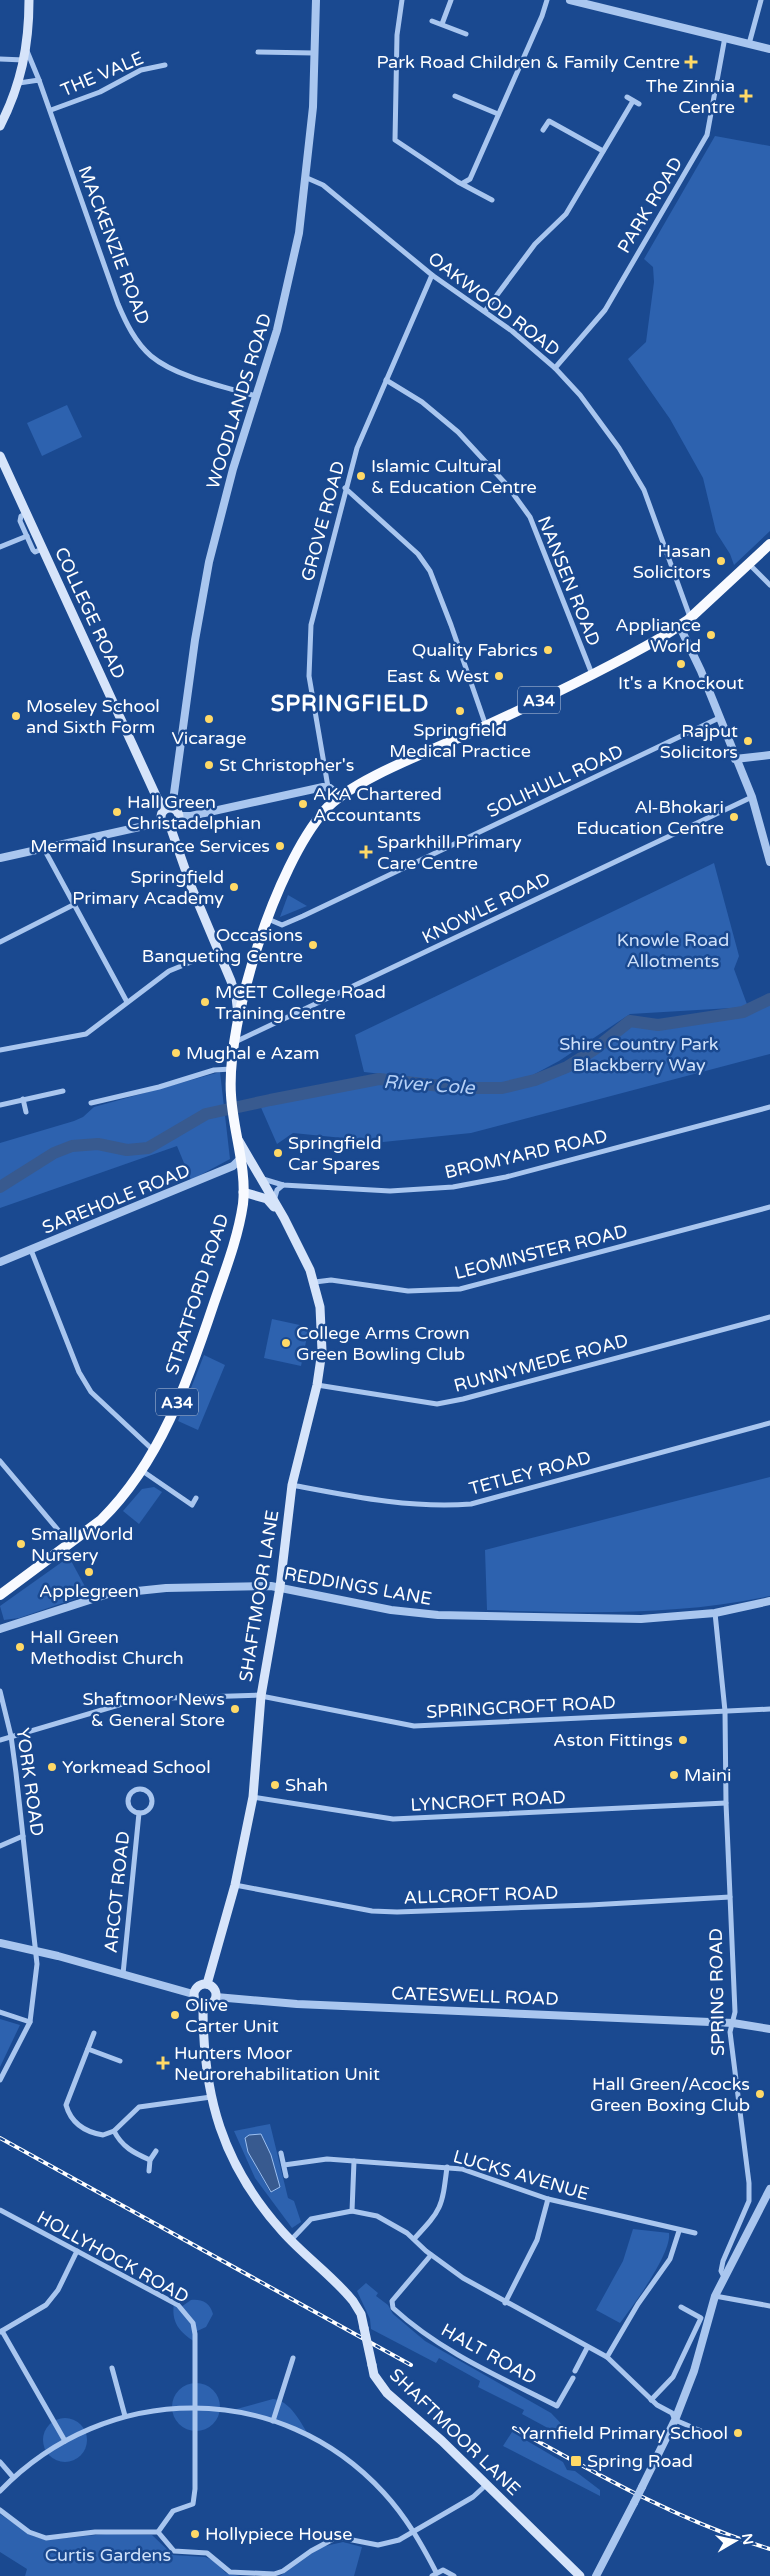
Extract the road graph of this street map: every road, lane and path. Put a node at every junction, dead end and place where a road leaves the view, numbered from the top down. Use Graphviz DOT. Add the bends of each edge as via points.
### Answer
graph roads {
  1 [pos="29,0"];
  2 [pos="316,0"];
  3 [pos="402,0"];
  4 [pos="451,0"];
  5 [pos="547,0"];
  6 [pos="570,0"];
  7 [pos="761,0"];
  8 [pos="587,2"];
  9 [pos="432,21"];
  10 [pos="442,24"];
  11 [pos="466,34"];
  12 [pos="725,37"];
  13 [pos="749,44"];
  14 [pos="770,50"];
  15 [pos="258,52"];
  16 [pos="314,53"];
  17 [pos="26,56"];
  18 [pos="0,59"];
  19 [pos="165,65"];
  20 [pos="39,80"];
  21 [pos="19,83"];
  22 [pos="455,96"];
  23 [pos="627,96"];
  24 [pos="633,101"];
  25 [pos="639,104"];
  26 [pos="50,110"];
  27 [pos="498,114"];
  28 [pos="0,126"];
  29 [pos="543,130"];
  30 [pos="603,151"];
  31 [pos="307,178"];
  32 [pos="463,184"];
  33 [pos="492,200"];
  34 [pos="432,275"];
  35 [pos="485,311"];
  36 [pos="555,368"];
  37 [pos="386,380"];
  38 [pos="256,396"];
  39 [pos="0,456"];
  40 [pos="345,488"];
  41 [pos="26,514"];
  42 [pos="27,536"];
  43 [pos="770,544"];
  44 [pos="0,547"];
  45 [pos="42,549"];
  46 [pos="749,564"];
  47 [pos="770,585"];
  48 [pos="691,618"];
  49 [pos="680,627"];
  50 [pos="592,674"];
  51 [pos="719,718"];
  52 [pos="486,726"];
  53 [pos="770,755"];
  54 [pos="736,759"];
  55 [pos="328,787"];
  56 [pos="340,796"];
  57 [pos="752,797"];
  58 [pos="169,808"];
  59 [pos="180,816"];
  60 [pos="166,824"];
  61 [pos="43,847"];
  62 [pos="0,858"];
  63 [pos="770,862"];
  64 [pos="73,905"];
  65 [pos="268,919"];
  66 [pos="0,942"];
  67 [pos="218,951"];
  68 [pos="127,1002"];
  69 [pos="238,1016"];
  70 [pos="233,1043"];
  71 [pos="0,1050"];
  72 [pos="231,1069"];
  73 [pos="63,1091"];
  74 [pos="23,1099"];
  75 [pos="91,1104"];
  76 [pos="0,1105"];
  77 [pos="770,1107"];
  78 [pos="26,1112"];
  79 [pos="236,1138"];
  80 [pos="240,1159"];
  81 [pos="262,1179"];
  82 [pos="283,1185"];
  83 [pos="243,1192"];
  84 [pos="274,1201"];
  85 [pos="770,1207"];
  86 [pos="284,1218"];
  87 [pos="31,1250"];
  88 [pos="0,1262"];
  89 [pos="314,1282"];
  90 [pos="770,1317"];
  91 [pos="317,1385"];
  92 [pos="770,1423"];
  93 [pos="154,1451"];
  94 [pos="0,1461"];
  95 [pos="141,1470"];
  96 [pos="292,1485"];
  97 [pos="196,1498"];
  98 [pos="69,1543"];
  99 [pos="280,1586"];
  100 [pos="0,1595"];
  101 [pos="770,1601"];
  102 [pos="715,1613"];
  103 [pos="1,1628"];
  104 [pos="0,1691"];
  105 [pos="261,1696"];
  106 [pos="770,1709"];
  107 [pos="725,1711"];
  108 [pos="11,1736"];
  109 [pos="0,1740"];
  110 [pos="253,1797"];
  111 [pos="726,1803"];
  112 [pos="139,1813"];
  113 [pos="23,1836"];
  114 [pos="0,1846"];
  115 [pos="235,1885"];
  116 [pos="730,1897"];
  117 [pos="0,1943"];
  118 [pos="35,1952"];
  119 [pos="123,1974"];
  120 [pos="207,1984"];
  121 [pos="193,1994"];
  122 [pos="216,1997"];
  123 [pos="203,2007"];
  124 [pos="0,2012"];
  125 [pos="30,2022"];
  126 [pos="733,2023"];
  127 [pos="770,2029"];
  128 [pos="94,2033"];
  129 [pos="88,2049"];
  130 [pos="120,2061"];
  131 [pos="0,2080"];
  132 [pos="212,2097"];
  133 [pos="114,2131"];
  134 [pos="156,2151"];
  135 [pos="282,2153"];
  136 [pos="150,2160"];
  137 [pos="354,2161"];
  138 [pos="284,2165"];
  139 [pos="447,2167"];
  140 [pos="150,2171"];
  141 [pos="286,2176"];
  142 [pos="770,2189"];
  143 [pos="548,2199"];
  144 [pos="0,2210"];
  145 [pos="352,2211"];
  146 [pos="679,2231"];
  147 [pos="695,2233"];
  148 [pos="414,2239"];
  149 [pos="291,2240"];
  150 [pos="77,2252"];
  151 [pos="431,2255"];
  152 [pos="724,2277"];
  153 [pos="715,2296"];
  154 [pos="505,2303"];
  155 [pos="770,2306"];
  156 [pos="681,2307"];
  157 [pos="1,2331"];
  158 [pos="587,2348"];
  159 [pos="607,2357"];
  160 [pos="293,2358"];
  161 [pos="112,2368"];
  162 [pos="575,2371"];
  163 [pos="573,2378"];
  164 [pos="651,2400"];
  165 [pos="195,2408"];
  166 [pos="125,2416"];
  167 [pos="675,2420"];
  168 [pos="273,2421"];
  169 [pos="701,2431"];
  170 [pos="65,2441"];
  171 [pos="0,2462"];
  172 [pos="14,2477"];
  173 [pos="487,2484"];
  174 [pos="0,2491"];
  175 [pos="0,2510"];
  176 [pos="415,2531"];
  177 [pos="158,2532"];
  178 [pos="434,2574"];
  179 [pos="575,2574"];
  180 [pos="454,2576"];
  181 [pos="596,2576"];
  1 -- 17 [label="main road"];
  2 -- 16 [label="street, WOODLANDS ROAD"];
  3 -- 32 [label="street" via="397,34 394,135 398,144"];
  4 -- 10 [label="street"];
  5 -- 27 [label="street"];
  6 -- 8 [label="street"];
  7 -- 13 [label="street"];
  8 -- 12 [label="street"];
  9 -- 10 [label="street"];
  10 -- 11 [label="street"];
  12 -- 13 [label="street"];
  12 -- 36 [label="street, PARK ROAD" via="707,135 605,310"];
  13 -- 14 [label="street"];
  15 -- 16 [label="street"];
  16 -- 31 [label="street, WOODLANDS ROAD"];
  17 -- 18 [label="street"];
  17 -- 20 [label="street, MACKENZIE ROAD"];
  17 -- 21 [label="main road"];
  19 -- 26 [label="street, THE VALE" via="141,70 95,94"];
  20 -- 21 [label="street"];
  20 -- 26 [label="street, MACKENZIE ROAD"];
  21 -- 28 [label="main road"];
  22 -- 27 [label="street"];
  23 -- 24 [label="street"];
  24 -- 25 [label="street"];
  24 -- 30 [label="street"];
  26 -- 38 [label="street, MACKENZIE ROAD" via="118,304 138,342 152,356 172,368"];
  27 -- 32 [label="street" via="470,179"];
  29 -- 30 [label="street" via="549,121"];
  30 -- 35 [label="street" via="566,214 535,244"];
  31 -- 34 [label="street, OAKWOOD ROAD" via="323,185"];
  31 -- 38 [label="street, WOODLANDS ROAD" via="289,280"];
  32 -- 33 [label="street"];
  34 -- 35 [label="street, OAKWOOD ROAD"];
  34 -- 37 [label="street, GROVE ROAD"];
  35 -- 36 [label="street, OAKWOOD ROAD"];
  36 -- 48 [label="street, OAKWOOD ROAD" via="580,394 644,490"];
  37 -- 40 [label="street, GROVE ROAD" via="357,448"];
  37 -- 50 [label="street, NANSEN ROAD" via="422,402 458,432 506,484 530,517"];
  38 -- 58 [label="street, WOODLANDS ROAD" via="230,478 209,562"];
  39 -- 41 [label="main road, COLLEGE ROAD"];
  40 -- 52 [label="street" via="418,554 430,571"];
  40 -- 55 [label="street, GROVE ROAD" via="308,647 309,676"];
  41 -- 42 [label="street" via="20,518"];
  41 -- 45 [label="main road, COLLEGE ROAD"];
  42 -- 44 [label="street"];
  42 -- 45 [label="street" via="35,552"];
  43 -- 46 [label="highway, STRATFORD ROAD / A34"];
  45 -- 58 [label="main road, COLLEGE ROAD" via="158,798"];
  46 -- 47 [label="street"];
  46 -- 48 [label="highway, STRATFORD ROAD / A34"];
  48 -- 49 [label="highway, STRATFORD ROAD / A34"];
  49 -- 50 [label="highway, STRATFORD ROAD / A34"];
  49 -- 51 [label="street"];
  50 -- 52 [label="highway, STRATFORD ROAD / A34"];
  51 -- 54 [label="street"];
  51 -- 65 [label="street, SOLIHULL ROAD" via="303,916 282,925"];
  52 -- 56 [label="highway, STRATFORD ROAD / A34" via="403,763"];
  53 -- 54 [label="street"];
  54 -- 57 [label="street"];
  55 -- 56 [label="street"];
  55 -- 59 [label="street"];
  56 -- 65 [label="highway, STRATFORD ROAD / A34" via="324,810 307,836"];
  57 -- 63 [label="street"];
  57 -- 70 [label="street, KNOWLE ROAD"];
  58 -- 59 [label="main road, COLLEGE ROAD"];
  58 -- 60 [label="main road" via="161,816"];
  59 -- 60 [label="main road" via="177,824"];
  60 -- 61 [label="street"];
  60 -- 67 [label="main road"];
  61 -- 62 [label="street"];
  61 -- 64 [label="street"];
  64 -- 66 [label="street"];
  64 -- 68 [label="street"];
  65 -- 69 [label="highway, STRATFORD ROAD / A34"];
  67 -- 68 [label="street" via="169,971"];
  67 -- 69 [label="main road" via="236,998"];
  68 -- 71 [label="street" via="86,1034"];
  69 -- 70 [label="highway, STRATFORD ROAD / A34"];
  70 -- 72 [label="highway, STRATFORD ROAD / A34"];
  72 -- 75 [label="street" via="214,1070 159,1088"];
  72 -- 79 [label="highway, STRATFORD ROAD / A34"];
  73 -- 74 [label="street"];
  74 -- 76 [label="street"];
  74 -- 78 [label="street"];
  77 -- 82 [label="street, BROMYARD ROAD" via="506,1177 453,1186 390,1191"];
  79 -- 80 [label="highway, STRATFORD ROAD / A34"];
  79 -- 81 [label="main road, SHAFTMOOR LANE"];
  80 -- 83 [label="highway, STRATFORD ROAD / A34"];
  80 -- 87 [label="street, SAREHOLE ROAD" via="233,1166"];
  81 -- 82 [label="street, BROMYARD ROAD"];
  81 -- 84 [label="main road, SHAFTMOOR LANE"];
  82 -- 84 [label="street" via="277,1190"];
  83 -- 86 [label="main road, SHAFTMOOR LANE" via="267,1199"];
  83 -- 93 [label="highway, STRATFORD ROAD / A34" via="232,1249 210,1315 173,1413"];
  84 -- 86 [label="main road, SHAFTMOOR LANE"];
  85 -- 89 [label="street, LEOMINSTER ROAD" via="460,1288 408,1291 331,1280"];
  86 -- 89 [label="main road, SHAFTMOOR LANE"];
  87 -- 88 [label="street, SAREHOLE ROAD"];
  87 -- 93 [label="street" via="79,1372 91,1392"];
  89 -- 91 [label="main road, SHAFTMOOR LANE" via="320,1307 322,1351"];
  90 -- 91 [label="street, RUNNYMEDE ROAD" via="437,1404"];
  91 -- 96 [label="main road, SHAFTMOOR LANE"];
  92 -- 96 [label="street, TETLEY ROAD" via="471,1504 448,1506 377,1499"];
  93 -- 95 [label="highway, STRATFORD ROAD / A34"];
  94 -- 98 [label="street"];
  95 -- 97 [label="street" via="192,1505"];
  95 -- 98 [label="highway, STRATFORD ROAD / A34" via="115,1506"];
  96 -- 99 [label="main road, SHAFTMOOR LANE"];
  98 -- 100 [label="highway, STRATFORD ROAD / A34"];
  99 -- 102 [label="street, REDDINGS LANE" via="391,1610 438,1615 641,1619"];
  99 -- 103 [label="street, REDDINGS LANE" via="166,1588 108,1594"];
  99 -- 105 [label="main road, SHAFTMOOR LANE"];
  101 -- 102 [label="street, REDDINGS LANE"];
  102 -- 107 [label="street, SPRING ROAD"];
  104 -- 108 [label="street, YORK ROAD"];
  105 -- 107 [label="street, SPRINGCROFT ROAD" via="414,1726"];
  105 -- 108 [label="street, SPRINGCROFT ROAD" via="139,1699"];
  105 -- 110 [label="main road, SHAFTMOOR LANE"];
  106 -- 107 [label="street, SPRINGCROFT ROAD"];
  107 -- 111 [label="street, SPRING ROAD"];
  108 -- 109 [label="street, SPRINGCROFT ROAD"];
  108 -- 113 [label="street, YORK ROAD"];
  110 -- 111 [label="street, LYNCROFT ROAD" via="394,1819"];
  110 -- 115 [label="main road, SHAFTMOOR LANE"];
  111 -- 116 [label="street, SPRING ROAD"];
  112 -- 112 [label="street, ARCOT ROAD" via="131,1809 128,1800 132,1792 142,1789 150,1793 153,1802 148,1811"];
  112 -- 119 [label="street, ARCOT ROAD"];
  113 -- 114 [label="street"];
  113 -- 118 [label="street, YORK ROAD"];
  115 -- 116 [label="street, ALLCROFT ROAD" via="372,1911 397,1912"];
  115 -- 120 [label="main road, SHAFTMOOR LANE"];
  116 -- 126 [label="street, SPRING ROAD"];
  117 -- 118 [label="street"];
  118 -- 119 [label="street"];
  118 -- 125 [label="street, YORK ROAD"];
  119 -- 121 [label="street"];
  120 -- 121 [label="main road" via="199,1985"];
  120 -- 122 [label="main road"];
  121 -- 123 [label="main road" via="196,2004"];
  122 -- 123 [label="main road" via="212,2004"];
  122 -- 126 [label="street, CATESWELL ROAD" via="297,2004"];
  123 -- 132 [label="main road, SHAFTMOOR LANE"];
  124 -- 125 [label="street"];
  125 -- 131 [label="street, YORK ROAD"];
  126 -- 127 [label="street, CATESWELL ROAD"];
  126 -- 152 [label="street, SPRING ROAD" via="730,2032 749,2201 723,2261 721,2271"];
  128 -- 129 [label="street"];
  129 -- 130 [label="street"];
  129 -- 133 [label="street" via="68,2096 68,2114 72,2121 95,2134"];
  132 -- 133 [label="street" via="139,2107"];
  132 -- 149 [label="main road, SHAFTMOOR LANE" via="224,2143 235,2166 263,2210"];
  133 -- 136 [label="street" via="119,2142"];
  134 -- 136 [label="street"];
  135 -- 138 [label="street"];
  136 -- 140 [label="street"];
  137 -- 138 [label="street, LUCKS AVENUE" via="313,2159"];
  137 -- 139 [label="street, LUCKS AVENUE"];
  137 -- 145 [label="street"];
  138 -- 141 [label="street"];
  139 -- 143 [label="street, LUCKS AVENUE"];
  139 -- 148 [label="street" via="442,2203 436,2215"];
  142 -- 152 [label="street"];
  143 -- 146 [label="street, LUCKS AVENUE"];
  143 -- 154 [label="street" via="537,2240"];
  144 -- 150 [label="street, HOLLYHOCK ROAD"];
  145 -- 148 [label="street" via="377,2216"];
  145 -- 149 [label="street" via="312,2219"];
  146 -- 147 [label="street, LUCKS AVENUE"];
  146 -- 159 [label="street" via="670,2259 638,2304"];
  148 -- 151 [label="street"];
  149 -- 173 [label="main road, SHAFTMOOR LANE, bridge" via="348,2294 361,2314 374,2375 387,2393"];
  150 -- 157 [label="street" via="58,2290 46,2305"];
  150 -- 165 [label="street, HOLLYHOCK ROAD" via="178,2305 187,2313 195,2334"];
  151 -- 154 [label="street"];
  151 -- 163 [label="street, HALT ROAD" via="394,2298 393,2308 455,2355 557,2406"];
  152 -- 153 [label="street, SPRING ROAD"];
  153 -- 155 [label="street"];
  153 -- 167 [label="street, SPRING ROAD" via="694,2370"];
  154 -- 158 [label="street"];
  156 -- 164 [label="street" via="700,2318 673,2377"];
  157 -- 170 [label="street"];
  158 -- 159 [label="street"];
  158 -- 162 [label="street"];
  159 -- 164 [label="street"];
  160 -- 168 [label="street"];
  161 -- 166 [label="street"];
  164 -- 167 [label="street" via="672,2413"];
  165 -- 166 [label="street" via="170,2408"];
  165 -- 168 [label="street" via="237,2410"];
  165 -- 177 [label="street, HOLLYHOCK ROAD" via="192,2504 173,2511"];
  166 -- 170 [label="street"];
  167 -- 169 [label="street"];
  167 -- 181 [label="street, SPRING ROAD, bridge"];
  168 -- 176 [label="street" via="346,2460 383,2492"];
  170 -- 172 [label="street"];
  171 -- 172 [label="street"];
  172 -- 174 [label="street"];
  173 -- 176 [label="street"];
  173 -- 179 [label="main road, SHAFTMOOR LANE"];
  175 -- 177 [label="street" via="30,2532 46,2538 94,2532"];
  176 -- 177 [label="street" via="383,2545 337,2537 283,2571 255,2575 230,2572 207,2554 174,2551"];
  176 -- 178 [label="street"];
  178 -- 180 [label="street" via="447,2570"];
}
